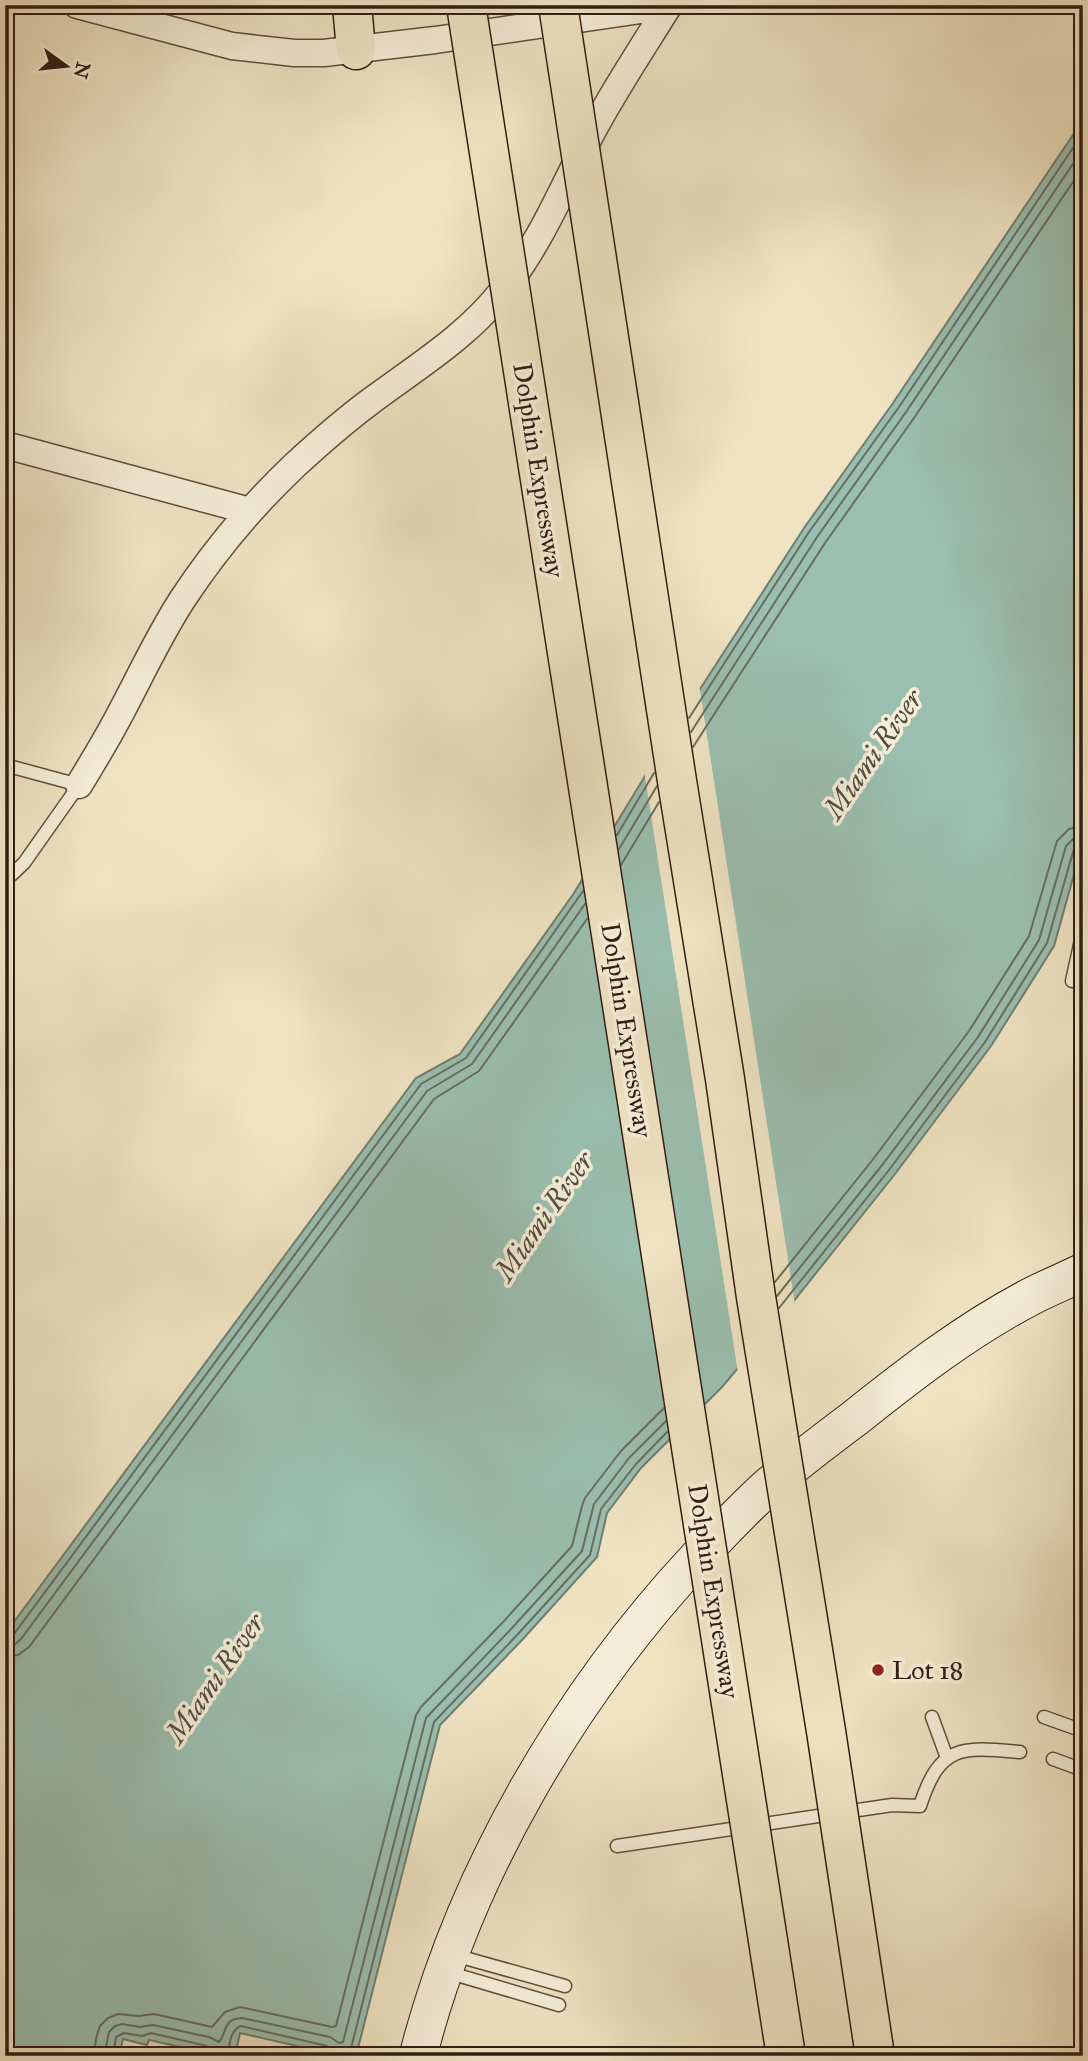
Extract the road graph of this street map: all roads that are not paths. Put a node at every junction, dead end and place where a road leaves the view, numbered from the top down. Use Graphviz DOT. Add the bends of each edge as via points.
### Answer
graph roads {
  1 [pos="77,5"];
  2 [pos="352,5"];
  3 [pos="466,5"];
  4 [pos="558,5"];
  5 [pos="668,6"];
  6 [pos="356,50"];
  7 [pos="5,445"];
  8 [pos="250,512"];
  9 [pos="5,765"];
  10 [pos="79,785"];
  11 [pos="5,881"];
  12 [pos="1083,931"];
  13 [pos="1072,981"];
  14 [pos="1083,1272"];
  15 [pos="932,1717"];
  16 [pos="1044,1717"];
  17 [pos="1083,1731"];
  18 [pos="1020,1752"];
  19 [pos="947,1758"];
  20 [pos="1053,1759"];
  21 [pos="1083,1770"];
  22 [pos="617,1846"];
  23 [pos="446,1963"];
  24 [pos="565,1986"];
  25 [pos="559,2005"];
  26 [pos="418,2056"];
  27 [pos="786,2056"];
  28 [pos="875,2056"];
  1 -- 6 [label="street" via="232,46 294,53"];
  2 -- 6 [label="highway"];
  3 -- 27 [label="highway, Dolphin Expressway, bridge"];
  4 -- 28 [label="highway, bridge"];
  5 -- 6 [label="street"];
  5 -- 8 [label="street" via="505,288 421,367 337,427"];
  7 -- 8 [label="street"];
  8 -- 10 [label="street" via="182,600"];
  9 -- 10 [label="lane"];
  10 -- 11 [label="lane" via="24,863"];
  12 -- 13 [label="lane"];
  14 -- 23 [label="main road" via="1003,1312 907,1377 770,1485 728,1525 655,1606 553,1746 477,1888"];
  15 -- 19 [label="lane"];
  16 -- 17 [label="lane"];
  18 -- 19 [label="lane" via="968,1750"];
  19 -- 22 [label="lane" via="934,1770 919,1807 892,1805"];
  20 -- 21 [label="lane"];
  23 -- 24 [label="lane"];
  23 -- 25 [label="lane"];
  23 -- 26 [label="main road"];
}
